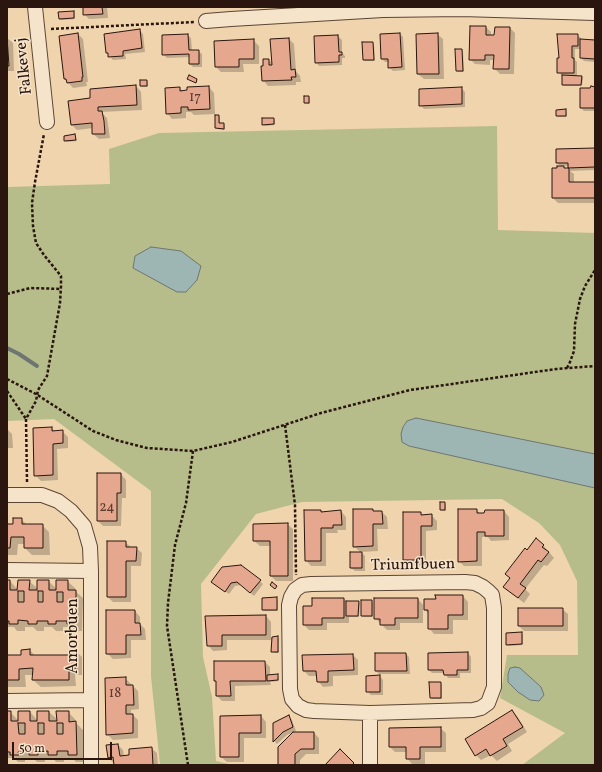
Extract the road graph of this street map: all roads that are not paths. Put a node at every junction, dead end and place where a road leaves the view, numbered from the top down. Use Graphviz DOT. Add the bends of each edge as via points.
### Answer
graph roads {
  1 [pos="35,7"];
  2 [pos="383,9"];
  3 [pos="230,13"];
  4 [pos="595,13"];
  5 [pos="206,22"];
  6 [pos="47,122"];
  7 [pos="7,495"];
  8 [pos="7,570"];
  9 [pos="91,571"];
  10 [pos="91,700"];
  11 [pos="7,701"];
  12 [pos="370,713"];
  13 [pos="91,765"];
  14 [pos="370,765"];
  1 -- 6 [label="street, Falkevej"];
  2 -- 3 [label="street"];
  2 -- 4 [label="street"];
  3 -- 5 [label="street"];
  7 -- 9 [label="street, Amorbuen" via="42,496 58,501 72,510 84,526 90,547"];
  8 -- 9 [label="street"];
  9 -- 10 [label="street, Amorbuen"];
  10 -- 11 [label="street"];
  10 -- 13 [label="street, Amorbuen"];
  12 -- 12 [label="street, Triumfbuen" via="306,710 292,699 289,605 295,590 302,585 464,582 484,587 492,595 494,608 494,687 488,702 473,710"];
  12 -- 14 [label="street"];
}
